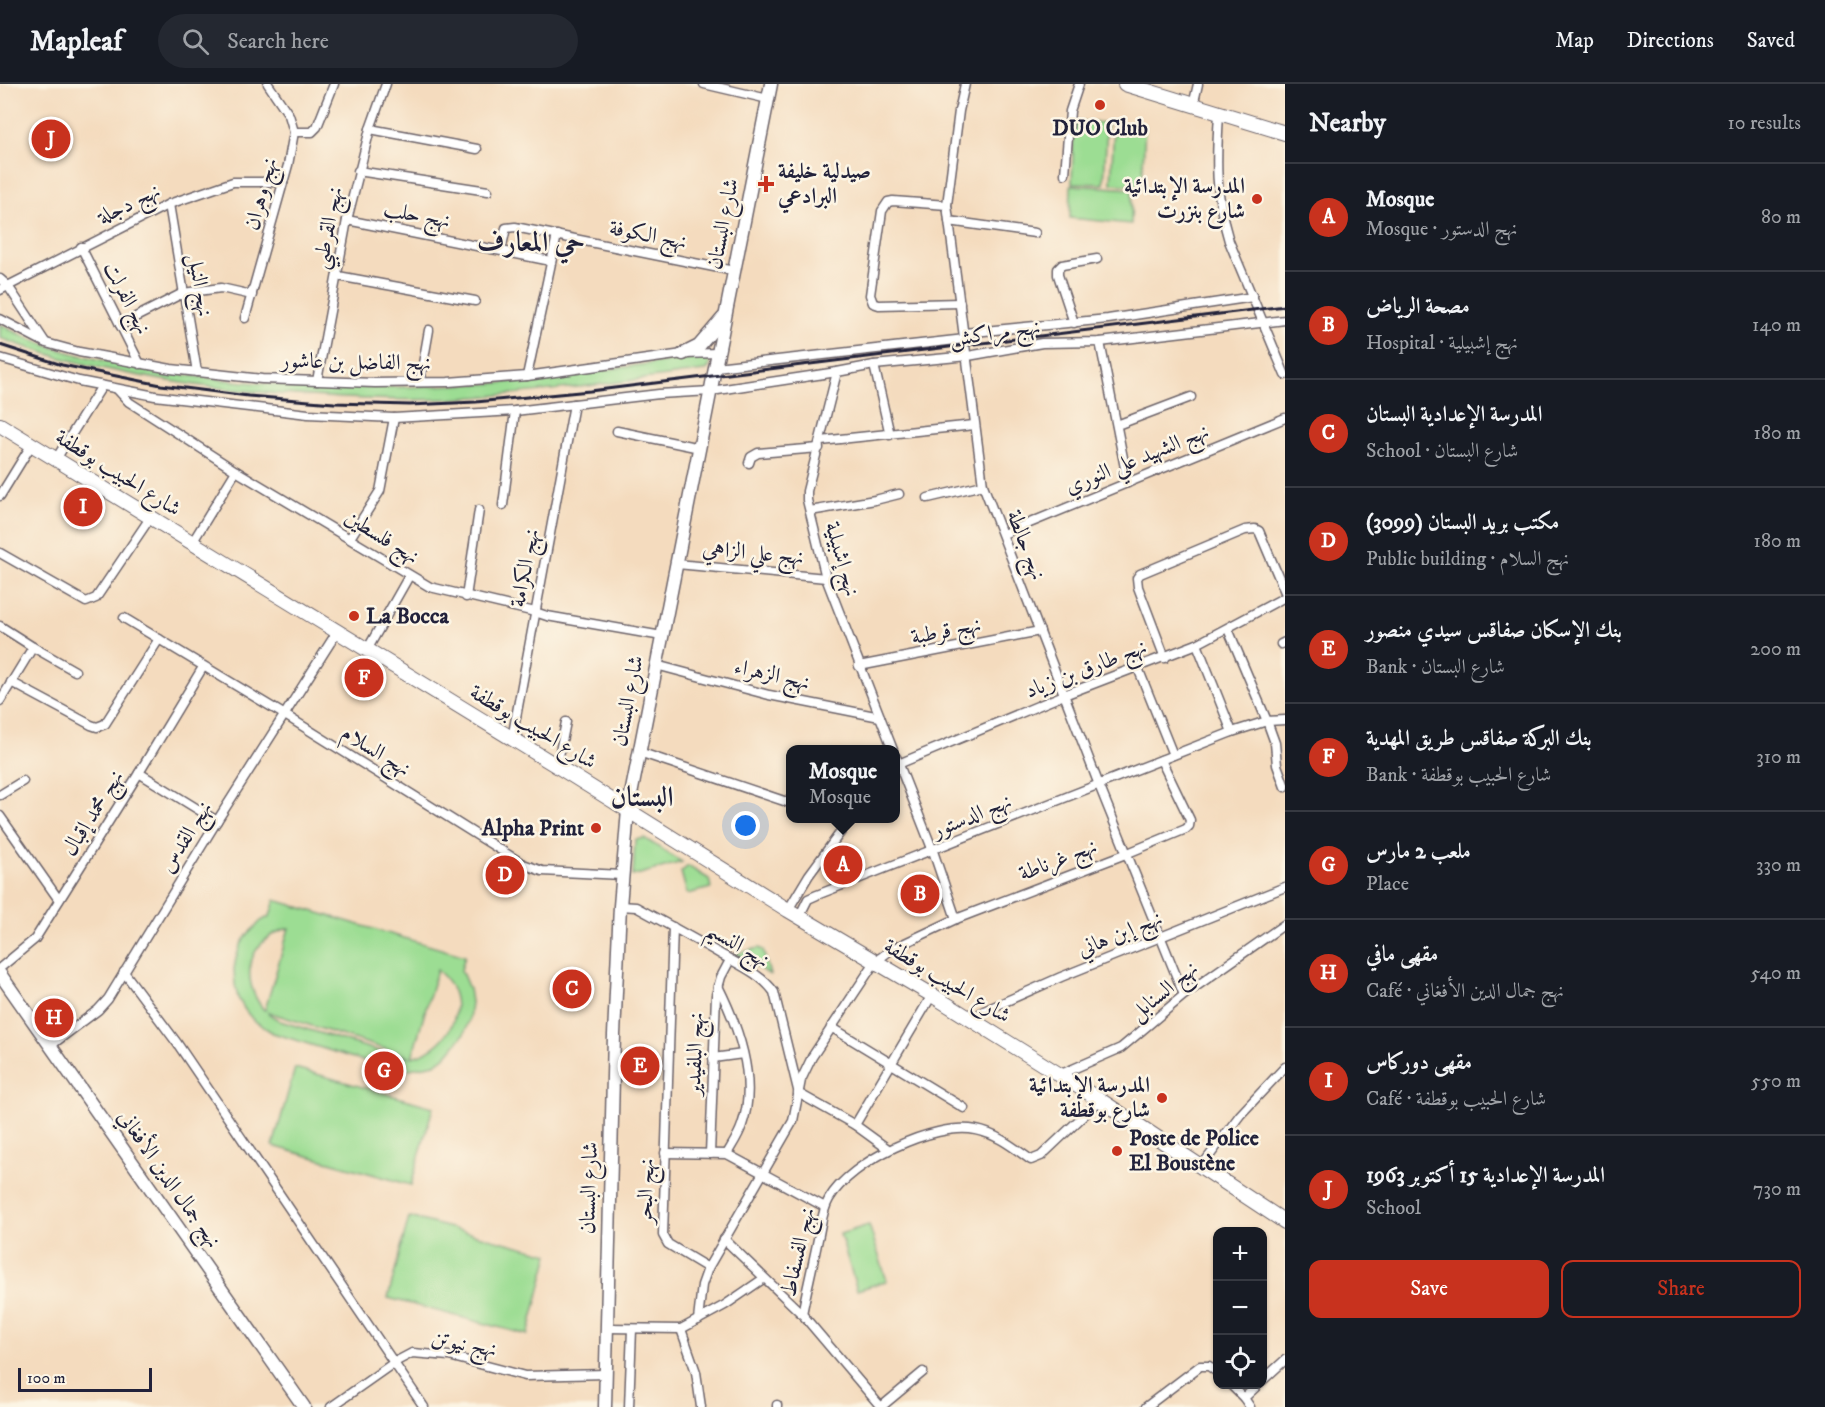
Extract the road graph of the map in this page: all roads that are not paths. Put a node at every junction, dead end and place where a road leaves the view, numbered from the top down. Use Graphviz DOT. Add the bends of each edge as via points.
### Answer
graph roads {
  1 [pos="268,84"];
  2 [pos="334,84"];
  3 [pos="386,84"];
  4 [pos="704,84"];
  5 [pos="771,84"];
  6 [pos="965,84"];
  7 [pos="1078,84"];
  8 [pos="1125,84"];
  9 [pos="1198,84"];
  10 [pos="768,99"];
  11 [pos="1193,106"];
  12 [pos="1219,114"];
  13 [pos="370,129"];
  14 [pos="294,132"];
  15 [pos="1285,133"];
  16 [pos="477,149"];
  17 [pos="358,171"];
  18 [pos="1065,174"];
  19 [pos="283,182"];
  20 [pos="488,191"];
  21 [pos="169,204"];
  22 [pos="947,205"];
  23 [pos="346,220"];
  24 [pos="949,221"];
  25 [pos="1035,233"];
  26 [pos="557,235"];
  27 [pos="81,248"];
  28 [pos="501,250"];
  29 [pos="1097,259"];
  30 [pos="551,261"];
  31 [pos="734,271"];
  32 [pos="338,276"];
  33 [pos="0,279"];
  34 [pos="4,288"];
  35 [pos="183,293"];
  36 [pos="252,295"];
  37 [pos="1253,297"];
  38 [pos="475,301"];
  39 [pos="960,303"];
  40 [pos="726,315"];
  41 [pos="245,318"];
  42 [pos="0,320"];
  43 [pos="1285,320"];
  44 [pos="1074,323"];
  45 [pos="1264,323"];
  46 [pos="120,325"];
  47 [pos="429,330"];
  48 [pos="965,336"];
  49 [pos="1100,342"];
  50 [pos="46,343"];
  51 [pos="718,353"];
  52 [pos="683,354"];
  53 [pos="968,356"];
  54 [pos="0,358"];
  55 [pos="140,364"];
  56 [pos="873,365"];
  57 [pos="716,367"];
  58 [pos="197,372"];
  59 [pos="837,372"];
  60 [pos="1285,375"];
  61 [pos="527,376"];
  62 [pos="317,381"];
  63 [pos="420,381"];
  64 [pos="102,386"];
  65 [pos="116,388"];
  66 [pos="711,391"];
  67 [pos="1191,396"];
  68 [pos="574,404"];
  69 [pos="515,411"];
  70 [pos="394,418"];
  71 [pos="1285,418"];
  72 [pos="0,424"];
  73 [pos="1117,424"];
  74 [pos="974,425"];
  75 [pos="617,431"];
  76 [pos="890,435"];
  77 [pos="32,444"];
  78 [pos="820,445"];
  79 [pos="700,448"];
  80 [pos="56,459"];
  81 [pos="749,463"];
  82 [pos="236,471"];
  83 [pos="1128,483"];
  84 [pos="983,484"];
  85 [pos="898,494"];
  86 [pos="0,496"];
  87 [pos="928,498"];
  88 [pos="503,506"];
  89 [pos="479,510"];
  90 [pos="810,511"];
  91 [pos="150,518"];
  92 [pos="1003,534"];
  93 [pos="350,538"];
  94 [pos="192,543"];
  95 [pos="0,553"];
  96 [pos="676,564"];
  97 [pos="409,576"];
  98 [pos="826,578"];
  99 [pos="1285,592"];
  100 [pos="466,597"];
  101 [pos="1285,597"];
  102 [pos="535,612"];
  103 [pos="124,618"];
  104 [pos="0,626"];
  105 [pos="1228,629"];
  106 [pos="1040,630"];
  107 [pos="337,632"];
  108 [pos="662,636"];
  109 [pos="159,639"];
  110 [pos="1197,644"];
  111 [pos="33,647"];
  112 [pos="367,650"];
  113 [pos="1165,658"];
  114 [pos="656,665"];
  115 [pos="859,666"];
  116 [pos="203,667"];
  117 [pos="1138,668"];
  118 [pos="75,671"];
  119 [pos="11,681"];
  120 [pos="1065,696"];
  121 [pos="0,700"];
  122 [pos="285,715"];
  123 [pos="880,717"];
  124 [pos="1285,720"];
  125 [pos="1267,721"];
  126 [pos="566,722"];
  127 [pos="1232,732"];
  128 [pos="512,739"];
  129 [pos="890,745"];
  130 [pos="639,752"];
  131 [pos="1173,755"];
  132 [pos="900,760"];
  133 [pos="1161,760"];
  134 [pos="557,766"];
  135 [pos="900,772"];
  136 [pos="140,773"];
  137 [pos="23,781"];
  138 [pos="1099,785"];
  139 [pos="1285,787"];
  140 [pos="0,795"];
  141 [pos="786,802"];
  142 [pos="628,810"];
  143 [pos="0,816"];
  144 [pos="217,821"];
  145 [pos="847,823"];
  146 [pos="933,851"];
  147 [pos="1128,853"];
  148 [pos="622,875"];
  149 [pos="1285,887"];
  150 [pos="59,900"];
  151 [pos="620,906"];
  152 [pos="794,914"];
  153 [pos="956,919"];
  154 [pos="1285,924"];
  155 [pos="673,927"];
  156 [pos="1160,937"];
  157 [pos="730,960"];
  158 [pos="875,962"];
  159 [pos="0,968"];
  160 [pos="124,972"];
  161 [pos="0,974"];
  162 [pos="718,985"];
  163 [pos="932,995"];
  164 [pos="1184,995"];
  165 [pos="971,1020"];
  166 [pos="831,1027"];
  167 [pos="50,1047"];
  168 [pos="790,1053"];
  169 [pos="743,1054"];
  170 [pos="812,1057"];
  171 [pos="713,1058"];
  172 [pos="892,1065"];
  173 [pos="1285,1067"];
  174 [pos="1059,1075"];
  175 [pos="798,1093"];
  176 [pos="1100,1100"];
  177 [pos="964,1108"];
  178 [pos="855,1125"];
  179 [pos="888,1149"];
  180 [pos="665,1153"];
  181 [pos="710,1154"];
  182 [pos="727,1154"];
  183 [pos="1201,1167"];
  184 [pos="762,1173"];
  185 [pos="825,1207"];
  186 [pos="1285,1222"];
  187 [pos="724,1239"];
  188 [pos="708,1268"];
  189 [pos="763,1279"];
  190 [pos="802,1314"];
  191 [pos="698,1320"];
  192 [pos="607,1328"];
  193 [pos="632,1329"];
  194 [pos="681,1329"];
  195 [pos="395,1362"];
  196 [pos="1284,1363"];
  197 [pos="1213,1369"];
  198 [pos="923,1372"];
  199 [pos="606,1374"];
  200 [pos="1267,1378"];
  201 [pos="1235,1389"];
  202 [pos="1254,1389"];
  203 [pos="1244,1398"];
  204 [pos="304,1407"];
  205 [pos="331,1407"];
  206 [pos="424,1407"];
  207 [pos="605,1407"];
  208 [pos="629,1407"];
  209 [pos="701,1407"];
  210 [pos="880,1407"];
  211 [pos="1146,1407"];
  212 [pos="1250,1407"];
  1 -- 14 [label="street, نهج وهران" via="289,115"];
  2 -- 14 [label="street" via="317,127 312,132"];
  3 -- 13 [label="street, نهج القرطبي"];
  4 -- 10 [label="street"];
  5 -- 10 [label="main road, شارع البستان"];
  6 -- 22 [label="street, نهج جالطة"];
  7 -- 18 [label="street" via="1070,111"];
  8 -- 11 [label="main road"];
  9 -- 11 [label="street"];
  10 -- 31 [label="main road, شارع البستان"];
  11 -- 12 [label="main road"];
  12 -- 15 [label="main road"];
  12 -- 37 [label="street" via="1219,204 1229,241"];
  13 -- 16 [label="street"];
  13 -- 17 [label="street, نهج القرطبي"];
  14 -- 19 [label="street, نهج وهران"];
  17 -- 20 [label="street"];
  17 -- 23 [label="street, نهج القرطبي"];
  19 -- 21 [label="street, نهج دجلة" via="233,182"];
  19 -- 36 [label="street, نهج وهران"];
  21 -- 27 [label="street, نهج دجلة"];
  21 -- 35 [label="street, نهج النيل"];
  22 -- 24 [label="street, نهج جالطة"];
  22 -- 39 [label="street" via="893,201 885,206 870,296 873,303 879,304"];
  23 -- 28 [label="street, نهج حلب"];
  23 -- 32 [label="street, نهج القرطبي"];
  24 -- 25 [label="street"];
  24 -- 39 [label="street, نهج جالطة"];
  26 -- 28 [label="street, نهج الكوفة" via="506,228"];
  26 -- 30 [label="street"];
  26 -- 31 [label="street, نهج الكوفة"];
  27 -- 34 [label="street, نهج دجلة"];
  27 -- 46 [label="street, نهج الفرلت"];
  28 -- 30 [label="street, نهج حلب"];
  29 -- 44 [label="street" via="1058,269"];
  30 -- 61 [label="street"];
  31 -- 40 [label="main road, شارع البستان"];
  32 -- 38 [label="street"];
  32 -- 62 [label="street, نهج القرطبي"];
  33 -- 34 [label="street"];
  34 -- 50 [label="street"];
  35 -- 36 [label="street" via="221,288"];
  35 -- 46 [label="street"];
  35 -- 58 [label="street, نهج النيل"];
  36 -- 41 [label="street, نهج وهران"];
  37 -- 44 [label="street"];
  37 -- 45 [label="street"];
  39 -- 48 [label="street, نهج جالطة"];
  40 -- 51 [label="main road, شارع البستان"];
  40 -- 52 [label="main road" via="699,346"];
  42 -- 50 [label="street, نهج الفاضل بن عاشور"];
  43 -- 45 [label="street, نهج مراكش"];
  44 -- 48 [label="street"];
  45 -- 49 [label="street, نهج مراكش"];
  45 -- 60 [label="street"];
  46 -- 55 [label="street, نهج الفرلت"];
  47 -- 63 [label="street"];
  48 -- 53 [label="street, نهج جالطة"];
  48 -- 57 [label="street"];
  49 -- 53 [label="street, نهج مراكش" via="1042,344"];
  49 -- 73 [label="street"];
  50 -- 55 [label="street, نهج الفاضل بن عاشور"];
  51 -- 52 [label="street, نهج الفاضل بن عاشور"];
  51 -- 57 [label="main road, شارع البستان"];
  52 -- 61 [label="street, نهج الفاضل بن عاشور"];
  53 -- 56 [label="street, نهج مراكش"];
  53 -- 74 [label="street, نهج جالطة"];
  54 -- 64 [label="street, نهج مراكش"];
  55 -- 58 [label="street, نهج الفاضل بن عاشور"];
  56 -- 59 [label="street, نهج مراكش"];
  56 -- 76 [label="street"];
  57 -- 66 [label="main road, شارع البستان"];
  58 -- 62 [label="street, نهج الفاضل بن عاشور"];
  59 -- 66 [label="street, نهج مراكش"];
  59 -- 78 [label="street, نهج إشبيلية"];
  61 -- 63 [label="street, نهج الفاضل بن عاشور"];
  62 -- 63 [label="street, نهج الفاضل بن عاشور"];
  64 -- 65 [label="street, نهج مراكش"];
  64 -- 80 [label="street"];
  65 -- 70 [label="street, نهج مراكش" via="233,406"];
  65 -- 82 [label="street, نهج فلسطين" via="129,402"];
  66 -- 68 [label="street, نهج مراكش"];
  66 -- 79 [label="main road, شارع البستان"];
  67 -- 73 [label="street"];
  68 -- 69 [label="street, نهج مراكش"];
  68 -- 102 [label="street, نهج الكرامة"];
  69 -- 70 [label="street, نهج مراكش"];
  69 -- 88 [label="street"];
  70 -- 93 [label="street" via="380,491"];
  71 -- 83 [label="street, نهج الشهيد علي النوري"];
  72 -- 77 [label="main road, شارع الحبيب بوقطفة"];
  73 -- 83 [label="street"];
  74 -- 76 [label="street"];
  74 -- 84 [label="street, نهج جالطة"];
  75 -- 79 [label="street"];
  76 -- 78 [label="street"];
  77 -- 80 [label="main road, شارع الحبيب بوقطفة"];
  77 -- 86 [label="street"];
  78 -- 81 [label="street" via="758,453"];
  78 -- 90 [label="street, نهج إشبيلية" via="807,491"];
  79 -- 96 [label="main road, شارع البستان"];
  80 -- 91 [label="main road, شارع الحبيب بوقطفة"];
  82 -- 93 [label="street, نهج فلسطين"];
  82 -- 94 [label="street"];
  83 -- 92 [label="street, نهج الشهيد علي النوري"];
  84 -- 87 [label="street"];
  84 -- 92 [label="street, نهج جالطة"];
  85 -- 90 [label="street"];
  89 -- 100 [label="street"];
  90 -- 98 [label="street, نهج إشبيلية"];
  91 -- 94 [label="main road, شارع الحبيب بوقطفة"];
  91 -- 95 [label="street" via="96,598 86,602"];
  92 -- 106 [label="street, نهج جالطة"];
  93 -- 97 [label="street, نهج فلسطين"];
  94 -- 107 [label="main road, شارع الحبيب بوقطفة"];
  96 -- 98 [label="street, نهج علي الزاهي"];
  96 -- 108 [label="main road, شارع البستان"];
  97 -- 100 [label="street, نهج فلسطين" via="430,587"];
  97 -- 112 [label="street"];
  98 -- 115 [label="street, نهج إشبيلية"];
  99 -- 113 [label="street" via="1255,529 1140,574 1138,587"];
  100 -- 102 [label="street, نهج فلسطين"];
  101 -- 105 [label="street, نهج طارق بن زياد"];
  102 -- 108 [label="street, نهج فلسطين"];
  102 -- 128 [label="street, نهج الكرامة"];
  103 -- 109 [label="street, نهج السلام"];
  104 -- 111 [label="street"];
  105 -- 110 [label="street, نهج طارق بن زياد"];
  105 -- 125 [label="street"];
  106 -- 115 [label="street, نهج قرطبة"];
  106 -- 120 [label="street, نهج جالطة"];
  107 -- 112 [label="main road, شارع الحبيب بوقطفة"];
  107 -- 122 [label="street, نهج القدس"];
  108 -- 114 [label="main road, شارع البستان"];
  109 -- 116 [label="street, نهج السلام"];
  109 -- 119 [label="street" via="101,726 91,725"];
  110 -- 113 [label="street, نهج طارق بن زياد"];
  110 -- 127 [label="street"];
  111 -- 118 [label="street"];
  111 -- 119 [label="street"];
  112 -- 128 [label="main road, شارع الحبيب بوقطفة"];
  113 -- 117 [label="street, نهج طارق بن زياد"];
  114 -- 123 [label="street, نهج الزهراء" via="769,695"];
  114 -- 130 [label="main road, شارع البستان"];
  115 -- 123 [label="street, نهج إشبيلية"];
  116 -- 122 [label="street, نهج السلام"];
  116 -- 136 [label="street, نهج محمد إقبال"];
  117 -- 120 [label="street, نهج طارق بن زياد"];
  117 -- 131 [label="street"];
  119 -- 121 [label="street"];
  120 -- 132 [label="street, نهج طارق بن زياد"];
  120 -- 138 [label="street, نهج جالطة"];
  122 -- 144 [label="street, نهج القدس"];
  122 -- 148 [label="street, نهج السلام" via="532,868"];
  123 -- 129 [label="street, نهج إشبيلية"];
  124 -- 125 [label="street, نهج الدستور"];
  125 -- 127 [label="street, نهج الدستور"];
  125 -- 139 [label="street"];
  126 -- 134 [label="street"];
  127 -- 131 [label="street, نهج الدستور"];
  128 -- 134 [label="main road, شارع الحبيب بوقطفة"];
  130 -- 141 [label="street"];
  130 -- 142 [label="main road, شارع البستان"];
  131 -- 133 [label="street, نهج الدستور"];
  133 -- 138 [label="street, نهج الدستور"];
  133 -- 147 [label="street, نهج غرناطة" via="1190,824"];
  134 -- 142 [label="main road, شارع الحبيب بوقطفة"];
  135 -- 146 [label="street"];
  136 -- 144 [label="street"];
  136 -- 150 [label="street, نهج محمد إقبال"];
  137 -- 140 [label="street"];
  138 -- 146 [label="street, نهج الدستور"];
  138 -- 147 [label="street, نهج جالطة"];
  142 -- 148 [label="main road, شارع البستان"];
  142 -- 152 [label="main road, شارع الحبيب بوقطفة"];
  143 -- 150 [label="street"];
  144 -- 160 [label="street, نهج القدس"];
  145 -- 152 [label="street" via="809,875"];
  146 -- 152 [label="street, نهج الدستور" via="808,899"];
  146 -- 153 [label="street"];
  147 -- 153 [label="street, نهج غرناطة"];
  147 -- 156 [label="street, نهج جالطة"];
  148 -- 151 [label="main road, شارع البستان"];
  149 -- 156 [label="street, نهج إبن هاني"];
  150 -- 159 [label="street, نهج محمد إقبال" via="32,942"];
  151 -- 155 [label="street, نهج النسيم" via="636,907"];
  151 -- 192 [label="main road, شارع البستان"];
  152 -- 158 [label="main road, شارع الحبيب بوقطفة"];
  153 -- 158 [label="street, نهج غرناطة" via="892,949"];
  154 -- 164 [label="street, نهج السنابل"];
  155 -- 157 [label="street, نهج النسيم"];
  155 -- 180 [label="street, نهج البحر"];
  156 -- 164 [label="street, نهج جالطة"];
  156 -- 165 [label="street, نهج إبن هاني" via="1042,985"];
  157 -- 162 [label="street, نهج البلفيدير"];
  157 -- 168 [label="street, نهج النسيم" via="765,980 774,992"];
  158 -- 163 [label="main road, شارع الحبيب بوقطفة"];
  158 -- 166 [label="street"];
  160 -- 167 [label="street, نهج القدس" via="98,1010"];
  160 -- 195 [label="street" via="177,1043"];
  161 -- 167 [label="main road, نهج جمال الدين الأفغاني"];
  162 -- 169 [label="street"];
  162 -- 171 [label="street, نهج البلفيدير"];
  163 -- 165 [label="main road, شارع الحبيب بوقطفة"];
  163 -- 172 [label="street"];
  164 -- 174 [label="street, نهج السنابل" via="1121,1048"];
  165 -- 174 [label="main road, شارع الحبيب بوقطفة"];
  166 -- 170 [label="street"];
  166 -- 172 [label="street"];
  167 -- 204 [label="main road, نهج جمال الدين الأفغاني"];
  168 -- 170 [label="street" via="800,1061"];
  168 -- 175 [label="street, نهج النسيم"];
  169 -- 171 [label="street"];
  169 -- 182 [label="street" via="749,1094 742,1125"];
  170 -- 175 [label="street"];
  171 -- 181 [label="street, نهج البلفيدير"];
  172 -- 177 [label="street"];
  172 -- 178 [label="street"];
  173 -- 183 [label="street" via="1240,1115"];
  174 -- 176 [label="main road, شارع الحبيب بوقطفة"];
  175 -- 178 [label="street"];
  175 -- 184 [label="street" via="793,1121"];
  176 -- 179 [label="street, نهج الفسفاط" via="1041,1156 1031,1160 996,1135 974,1129 943,1131"];
  176 -- 183 [label="main road, شارع الحبيب بوقطفة"];
  178 -- 179 [label="street"];
  179 -- 185 [label="street, نهج الفسفاط" via="849,1177"];
  180 -- 181 [label="street"];
  180 -- 188 [label="street, نهج البحر" via="664,1240"];
  181 -- 182 [label="street"];
  182 -- 184 [label="street"];
  183 -- 186 [label="main road, شارع الحبيب بوقطفة"];
  184 -- 185 [label="street"];
  184 -- 187 [label="street"];
  185 -- 190 [label="street, نهج الفسفاط"];
  187 -- 188 [label="street"];
  187 -- 189 [label="street"];
  188 -- 191 [label="street"];
  189 -- 190 [label="street"];
  189 -- 191 [label="street"];
  190 -- 210 [label="street"];
  191 -- 194 [label="street"];
  192 -- 193 [label="street"];
  192 -- 199 [label="main road, شارع البستان"];
  193 -- 194 [label="street"];
  193 -- 208 [label="street"];
  194 -- 209 [label="street" via="696,1372"];
  195 -- 199 [label="street, نهج نيوتن" via="412,1353 431,1353 525,1376"];
  195 -- 205 [label="street, نهج نيوتن"];
  195 -- 206 [label="street"];
  196 -- 200 [label="street"];
  197 -- 211 [label="street" via="1200,1366"];
  198 -- 210 [label="street"];
  199 -- 207 [label="main road, شارع البستان"];
  201 -- 203 [label="street"];
  202 -- 203 [label="street"];
  203 -- 212 [label="street"];
}
